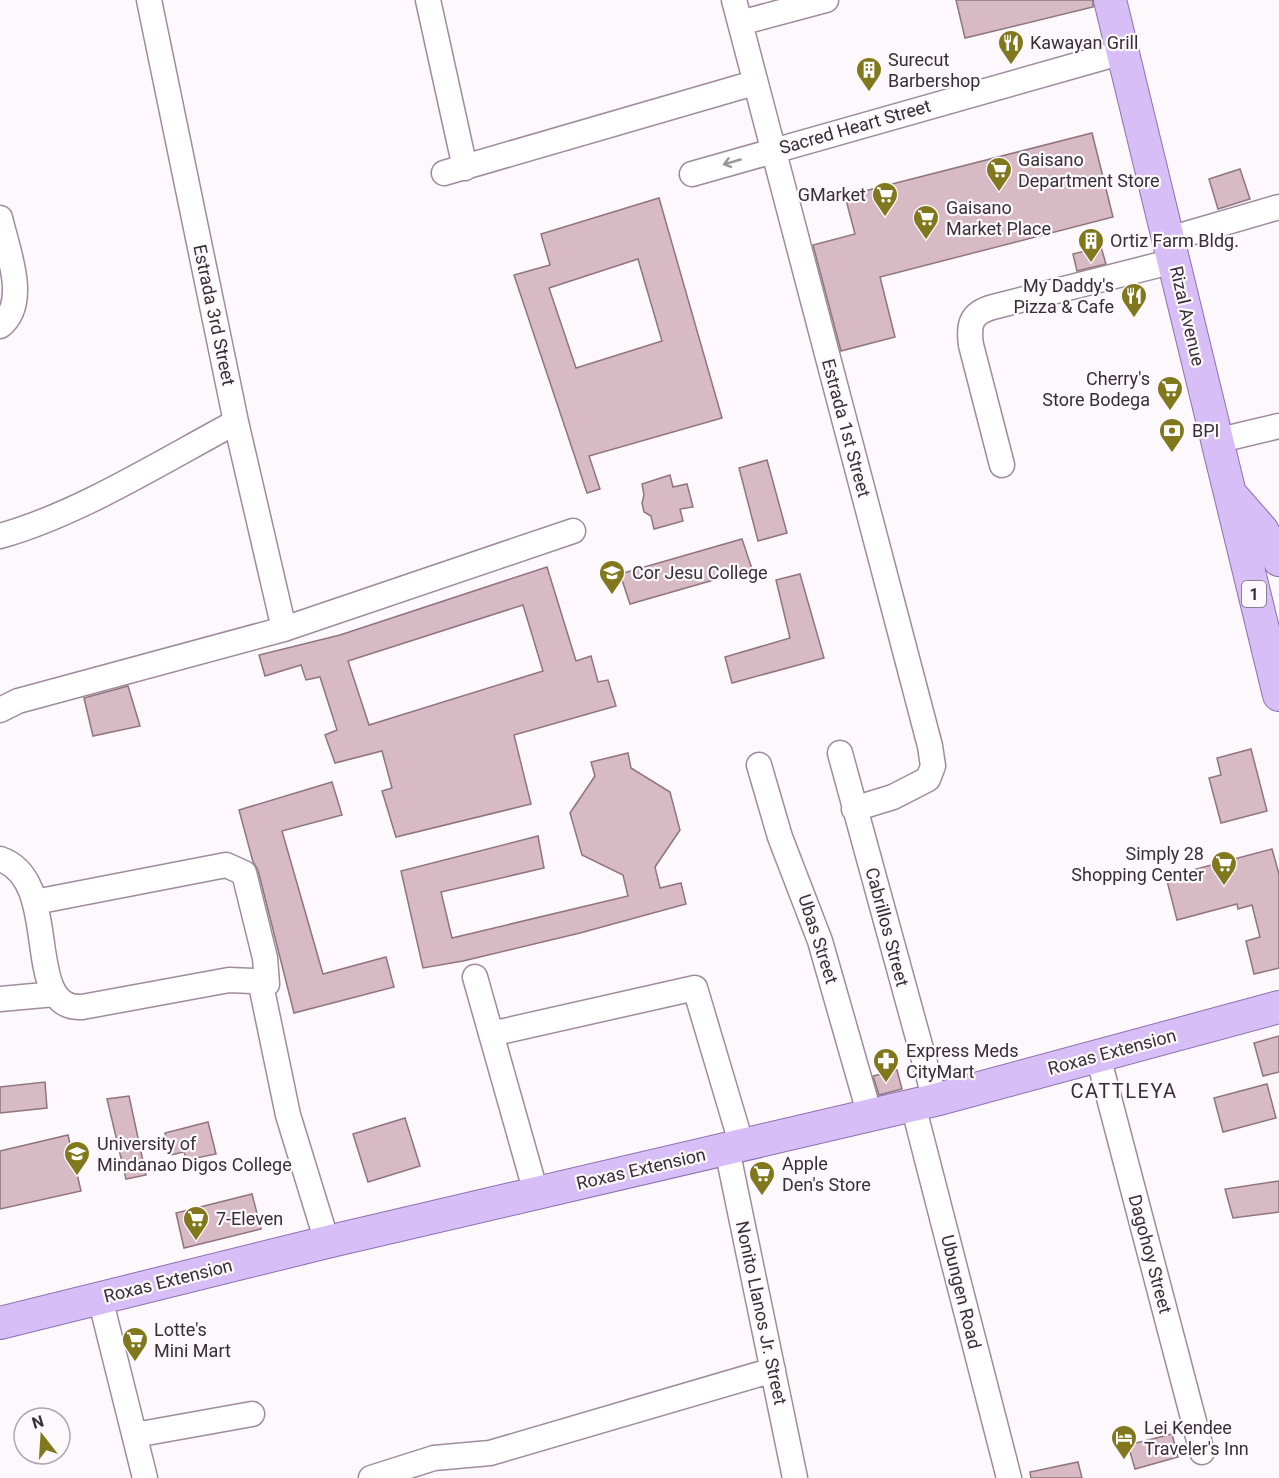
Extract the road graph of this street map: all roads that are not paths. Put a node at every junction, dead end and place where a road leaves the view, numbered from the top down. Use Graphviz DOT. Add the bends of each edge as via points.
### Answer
graph roads {
  1 [pos="149,0"];
  2 [pos="428,0"];
  3 [pos="734,0"];
  4 [pos="826,0"];
  5 [pos="1110,0"];
  6 [pos="740,23"];
  7 [pos="1123,52"];
  8 [pos="754,83"];
  9 [pos="773,151"];
  10 [pos="692,174"];
  11 [pos="1279,207"];
  12 [pos="0,218"];
  13 [pos="1172,250"];
  14 [pos="0,326"];
  15 [pos="236,422"];
  16 [pos="1279,426"];
  17 [pos="1216,441"];
  18 [pos="1002,465"];
  19 [pos="1229,493"];
  20 [pos="573,531"];
  21 [pos="0,536"];
  22 [pos="1279,560"];
  23 [pos="284,629"];
  24 [pos="1279,695"];
  25 [pos="0,710"];
  26 [pos="840,753"];
  27 [pos="759,765"];
  28 [pos="854,809"];
  29 [pos="0,860"];
  30 [pos="35,902"];
  31 [pos="475,977"];
  32 [pos="262,988"];
  33 [pos="54,994"];
  34 [pos="0,999"];
  35 [pos="1279,1007"];
  36 [pos="490,1034"];
  37 [pos="1098,1056"];
  38 [pos="924,1103"];
  39 [pos="870,1116"];
  40 [pos="734,1147"];
  41 [pos="536,1193"];
  42 [pos="327,1242"];
  43 [pos="100,1298"];
  44 [pos="0,1323"];
  45 [pos="773,1370"];
  46 [pos="252,1414"];
  47 [pos="135,1435"];
  48 [pos="1202,1452"];
  49 [pos="145,1478"];
  50 [pos="371,1478"];
  51 [pos="795,1478"];
  52 [pos="1009,1478"];
  1 -- 15 [label="street, Estrada 3rd Street"];
  2 -- 8 [label="street" via="454,171"];
  3 -- 6 [label="street, Estrada 1st Street"];
  4 -- 6 [label="street"];
  5 -- 7 [label="main road, Rizal Avenue / 1"];
  6 -- 8 [label="street, Estrada 1st Street"];
  7 -- 9 [label="street, Sacred Heart Street"];
  7 -- 13 [label="main road, Rizal Avenue / 1"];
  8 -- 9 [label="street, Estrada 1st Street"];
  9 -- 10 [label="street, Sacred Heart Street, one-way"];
  9 -- 28 [label="street, Estrada 1st Street" via="933,766 928,779 915,787"];
  11 -- 13 [label="street"];
  12 -- 14 [label="street" via="15,290 11,314"];
  13 -- 17 [label="main road, Rizal Avenue / 1"];
  13 -- 18 [label="street" via="975,315 969,328 971,345"];
  15 -- 21 [label="street" via="106,491"];
  15 -- 23 [label="street, Estrada 3rd Street"];
  16 -- 17 [label="street"];
  17 -- 19 [label="main road, Rizal Avenue / 1"];
  19 -- 22 [label="main road, Rizal Avenue / 1" via="1262,530"];
  19 -- 24 [label="main road, Rizal Avenue / 1"];
  20 -- 23 [label="street"];
  23 -- 25 [label="street" via="18,701"];
  26 -- 28 [label="street, Cabrillos Street"];
  27 -- 39 [label="street, Ubas Street" via="777,829 820,941"];
  28 -- 38 [label="street, Cabrillos Street"];
  29 -- 30 [label="street" via="20,870"];
  30 -- 32 [label="street" via="226,865 244,873 265,958 267,984"];
  30 -- 33 [label="street"];
  31 -- 36 [label="street"];
  32 -- 33 [label="street" via="253,981 229,980 72,1008"];
  32 -- 42 [label="street" via="286,1106"];
  33 -- 34 [label="street"];
  35 -- 37 [label="main road, Roxas Extension"];
  36 -- 40 [label="street, Nonito Llanos Jr. Street" via="695,988"];
  36 -- 41 [label="street"];
  37 -- 38 [label="main road, Roxas Extension"];
  37 -- 48 [label="street, Dagohoy Street"];
  38 -- 39 [label="main road, Roxas Extension"];
  38 -- 52 [label="street, Ubungen Road"];
  39 -- 40 [label="main road, Roxas Extension"];
  40 -- 41 [label="main road, Roxas Extension"];
  40 -- 45 [label="street, Nonito Llanos Jr. Street"];
  41 -- 42 [label="main road, Roxas Extension"];
  42 -- 43 [label="main road, Roxas Extension"];
  43 -- 44 [label="main road, Roxas Extension"];
  43 -- 47 [label="street"];
  45 -- 50 [label="street" via="490,1453 434,1458"];
  45 -- 51 [label="street, Nonito Llanos Jr. Street"];
  46 -- 47 [label="street"];
  47 -- 49 [label="street"];
}
